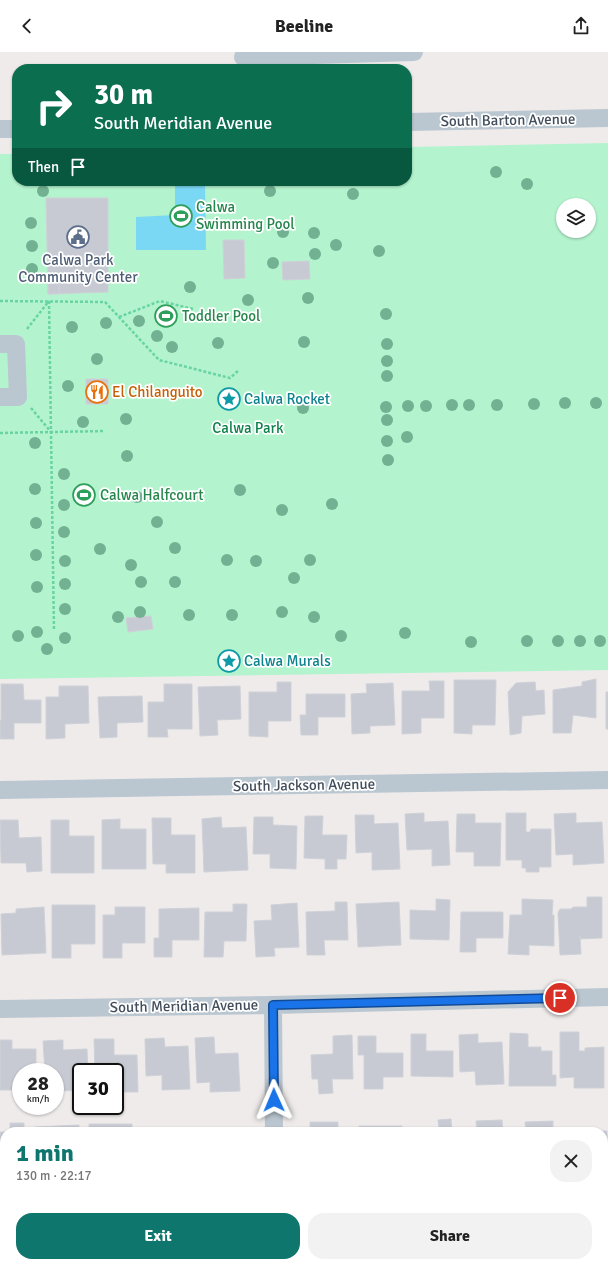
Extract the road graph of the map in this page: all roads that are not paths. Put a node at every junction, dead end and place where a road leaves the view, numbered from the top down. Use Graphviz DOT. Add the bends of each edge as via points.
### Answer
graph roads {
  1 [pos="414,52"];
  2 [pos="244,57"];
  3 [pos="608,118"];
  4 [pos="412,122"];
  5 [pos="0,129"];
  6 [pos="12,129"];
  7 [pos="0,344"];
  8 [pos="0,397"];
  9 [pos="608,780"];
  10 [pos="0,790"];
  11 [pos="608,997"];
  12 [pos="273,1005"];
  13 [pos="0,1009"];
  14 [pos="274,1127"];
  1 -- 2 [label="street"];
  3 -- 4 [label="street, South Barton Avenue"];
  5 -- 6 [label="street"];
  7 -- 8 [label="street" via="16,344 18,397"];
  9 -- 10 [label="street, South Jackson Avenue"];
  11 -- 12 [label="street, South Meridian Avenue"];
  12 -- 13 [label="street, South Meridian Avenue"];
  12 -- 14 [label="street"];
}
